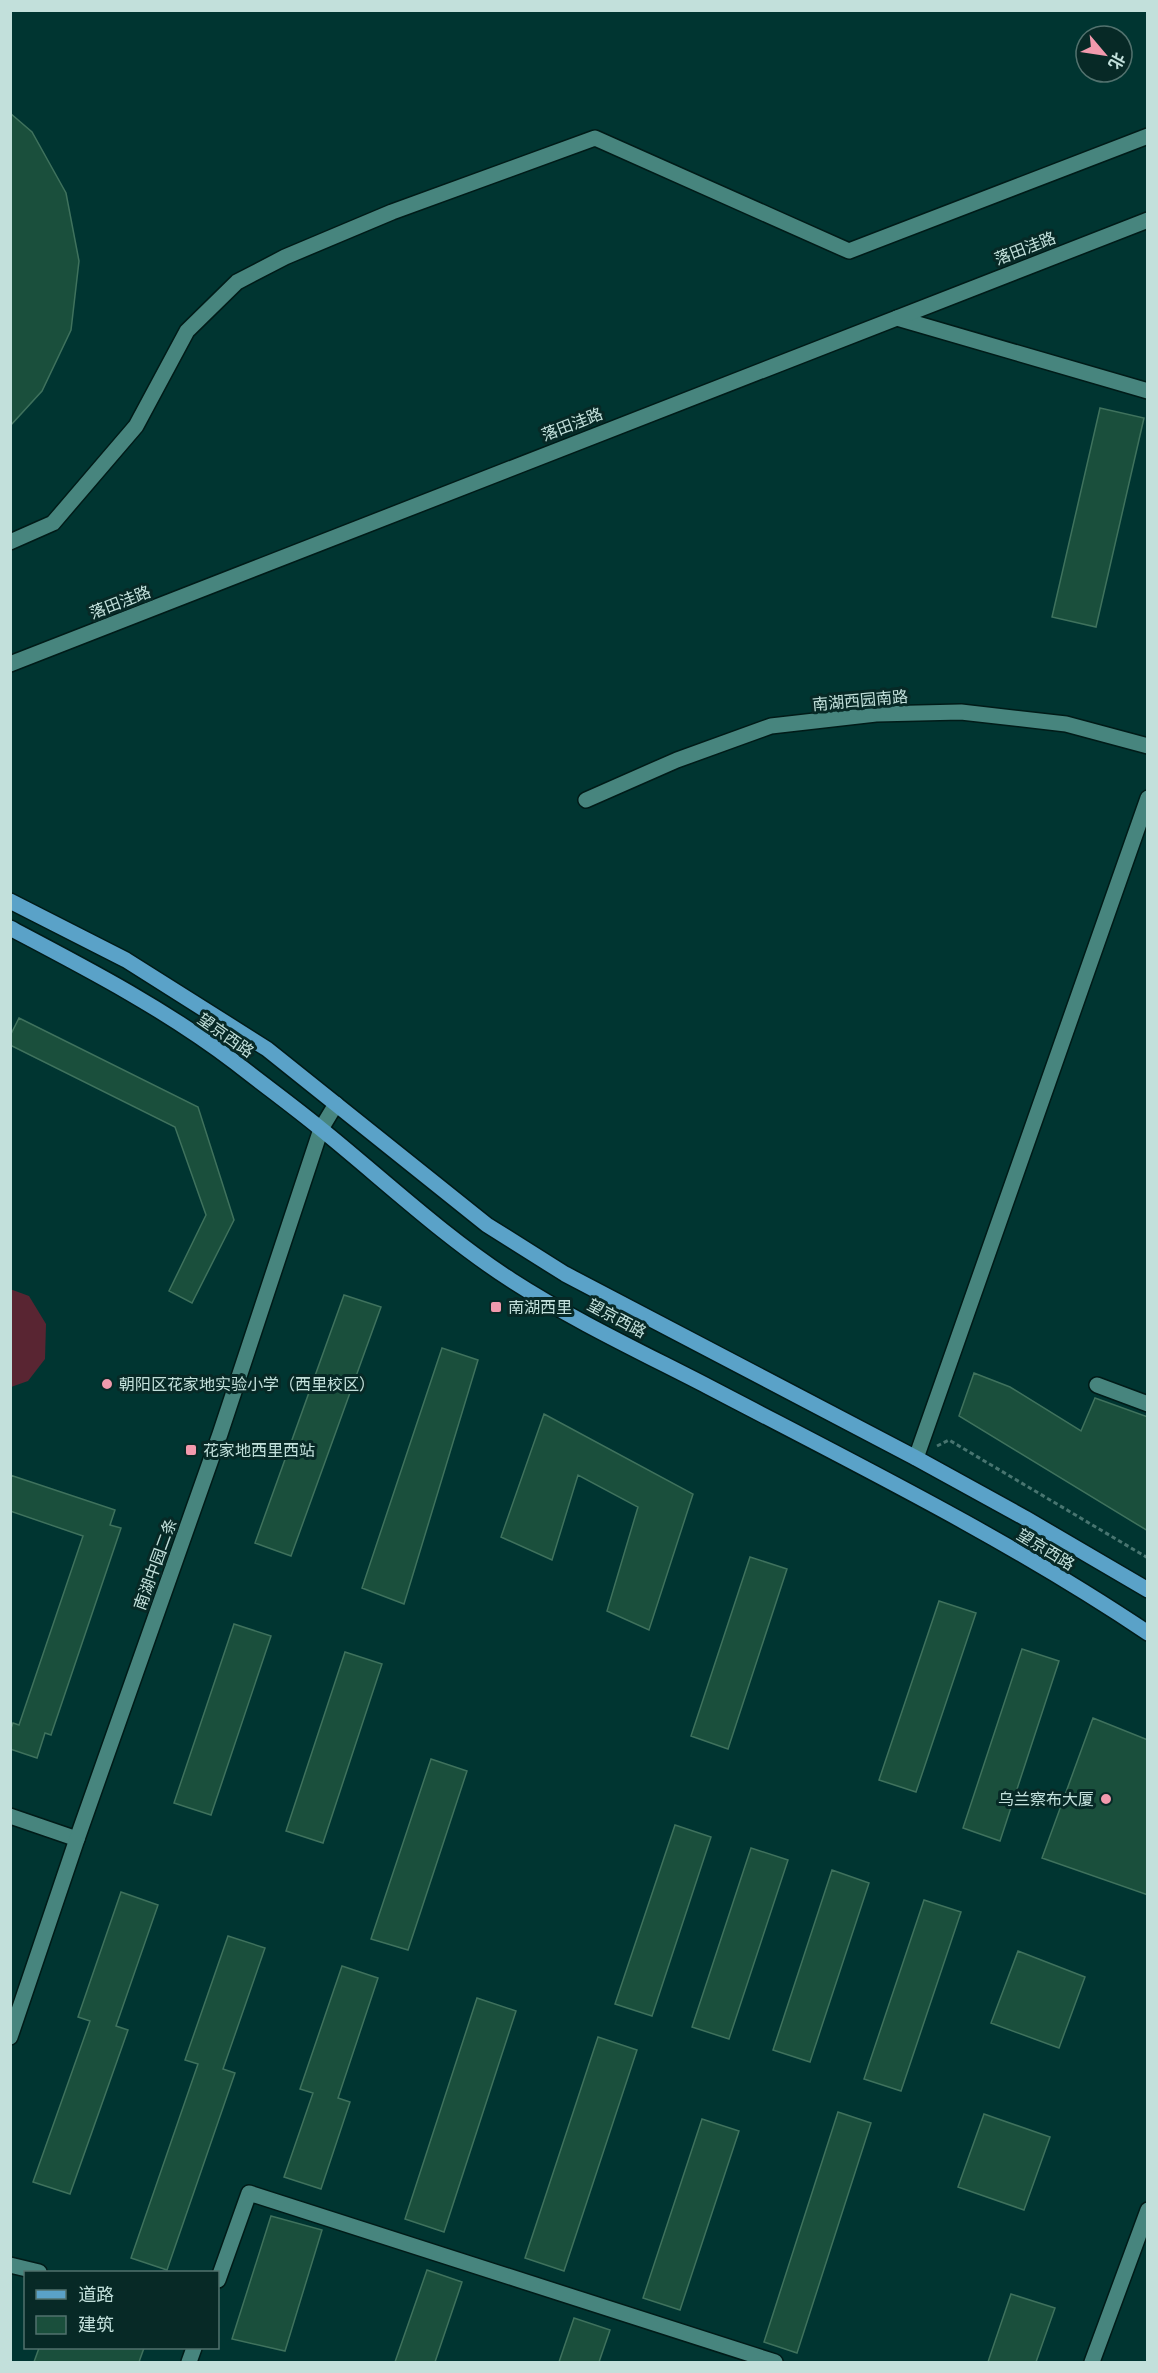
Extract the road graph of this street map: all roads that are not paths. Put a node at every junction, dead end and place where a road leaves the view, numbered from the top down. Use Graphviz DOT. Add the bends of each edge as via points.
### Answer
graph roads {
  1 [pos="1148,136"];
  2 [pos="1148,220"];
  3 [pos="897,318"];
  4 [pos="1148,392"];
  5 [pos="10,542"];
  6 [pos="10,664"];
  7 [pos="1148,746"];
  8 [pos="1148,798"];
  9 [pos="586,800"];
  10 [pos="10,901"];
  11 [pos="10,928"];
  12 [pos="336,1104"];
  13 [pos="321,1129"];
  14 [pos="1096,1385"];
  15 [pos="1148,1404"];
  16 [pos="916,1458"];
  17 [pos="1148,1590"];
  18 [pos="1148,1633"];
  19 [pos="10,1816"];
  20 [pos="76,1839"];
  21 [pos="10,2037"];
  22 [pos="1148,2210"];
  23 [pos="10,2265"];
  24 [pos="35,2271"];
  25 [pos="219,2277"];
  26 [pos="775,2362"];
  27 [pos="1092,2362"];
  1 -- 5 [label="street" via="849,251 595,138 392,212 285,257 237,282 187,332 136,426 53,523"];
  2 -- 3 [label="street, 落田洼路"];
  3 -- 4 [label="street"];
  3 -- 6 [label="street, 落田洼路"];
  7 -- 9 [label="street, 南湖西园南路" via="1066,724 961,712 876,714 771,726 677,760"];
  8 -- 16 [label="street"];
  10 -- 12 [label="main road, 望京西路" via="126,960 175,990 267,1049"];
  11 -- 13 [label="main road, 望京西路" via="133,993 232,1060"];
  12 -- 13 [label="street, 南湖中园二条"];
  12 -- 16 [label="main road, 望京西路" via="487,1225 565,1274"];
  13 -- 18 [label="main road, 望京西路" via="471,1252 512,1280 992,1538"];
  13 -- 20 [label="street, 南湖中园二条" via="215,1449"];
  14 -- 15 [label="street"];
  16 -- 17 [label="main road, 望京西路"];
  19 -- 20 [label="street"];
  20 -- 21 [label="street, 南湖中园二条"];
  22 -- 27 [label="street"];
  23 -- 24 [label="street"];
  25 -- 26 [label="street" via="249,2193"];
}
